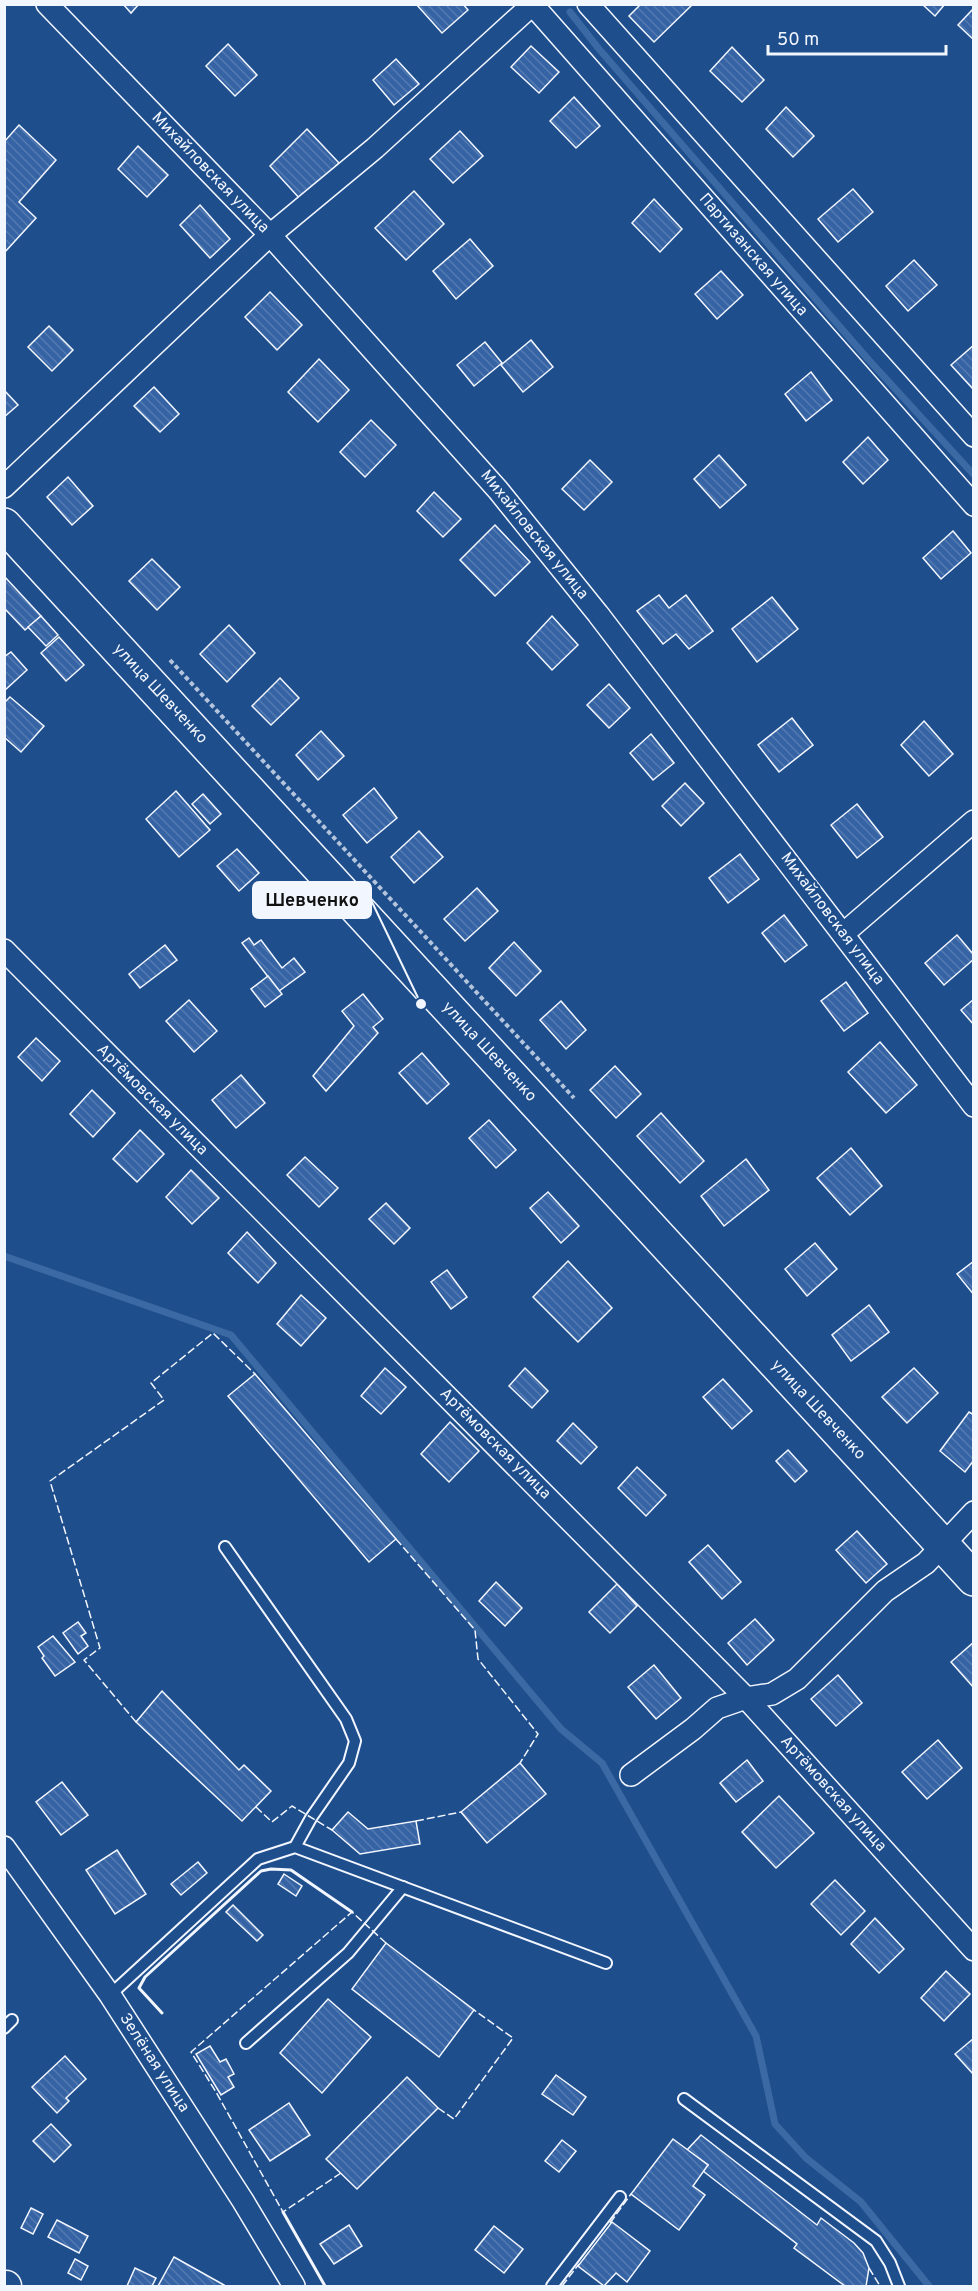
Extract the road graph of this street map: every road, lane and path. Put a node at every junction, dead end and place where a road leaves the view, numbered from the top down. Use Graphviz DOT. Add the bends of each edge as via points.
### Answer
graph roads {
  1 [pos="47,4"];
  2 [pos="588,4"];
  3 [pos="538,7"];
  4 [pos="270,235"];
  5 [pos="974,436"];
  6 [pos="4,487"];
  7 [pos="974,505"];
  8 [pos="4,525"];
  9 [pos="974,821"];
  10 [pos="843,934"];
  11 [pos="4,950"];
  12 [pos="974,1106"];
  13 [pos="974,1512"];
  14 [pos="942,1545"];
  15 [pos="225,1547"];
  16 [pos="974,1579"];
  17 [pos="746,1698"];
  18 [pos="631,1775"];
  19 [pos="4,1846"];
  20 [pos="295,1847"];
  21 [pos="403,1887"];
  22 [pos="974,1950"];
  23 [pos="606,1963"];
  24 [pos="110,1995"];
  25 [pos="246,2043"];
  26 [pos="684,2099"];
  27 [pos="620,2197"];
  28 [pos="294,2286"];
  29 [pos="552,2286"];
  30 [pos="899,2286"];
  1 -- 4 [label="street, Михайловская улица"];
  2 -- 5 [label="street"];
  3 -- 4 [label="street"];
  3 -- 7 [label="street, Партизанская улица"];
  4 -- 6 [label="street"];
  4 -- 10 [label="street, Михайловская улица" via="498,490"];
  8 -- 14 [label="main road, улица Шевченко"];
  9 -- 10 [label="street"];
  10 -- 12 [label="street, Михайловская улица"];
  11 -- 17 [label="street, Артёмовская улица"];
  13 -- 14 [label="street"];
  14 -- 16 [label="main road, улица Шевченко"];
  14 -- 17 [label="street" via="926,1563 885,1591 797,1679 772,1694"];
  15 -- 20 [label="lane" via="346,1719 355,1741 349,1763"];
  17 -- 18 [label="street" via="717,1708"];
  17 -- 22 [label="street, Артёмовская улица"];
  19 -- 24 [label="street, Зелёная улица"];
  20 -- 21 [label="lane"];
  20 -- 24 [label="lane" via="258,1859"];
  21 -- 23 [label="lane"];
  21 -- 25 [label="lane" via="348,1953"];
  24 -- 28 [label="street, Зелёная улица"];
  26 -- 30 [label="lane" via="876,2241"];
  27 -- 29 [label="lane"];
}
